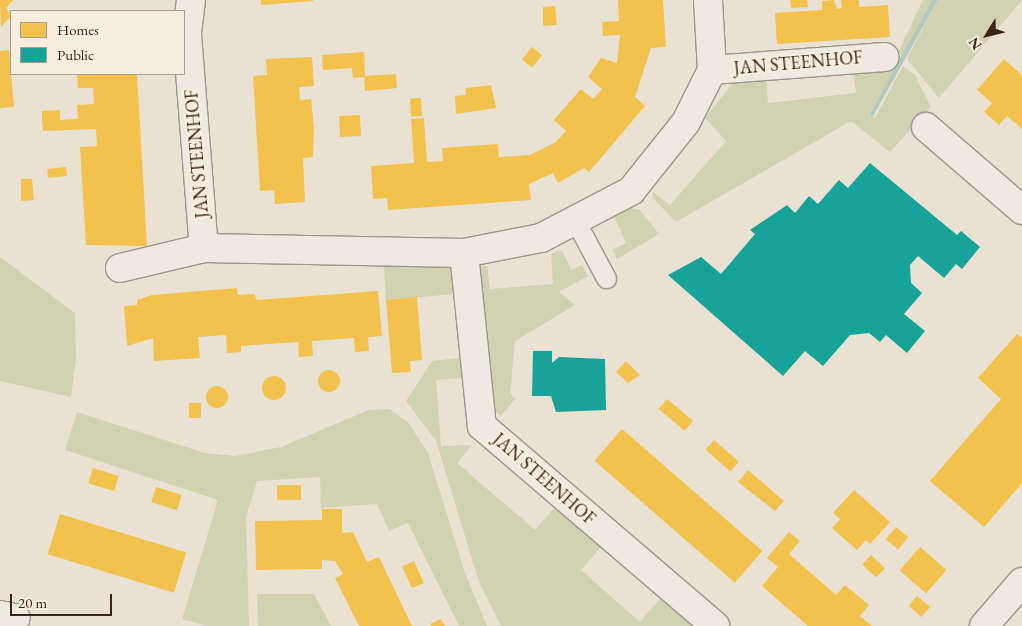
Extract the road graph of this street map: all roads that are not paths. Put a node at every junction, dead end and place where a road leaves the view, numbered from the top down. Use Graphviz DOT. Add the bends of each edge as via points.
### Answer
graph roads {
  1 [pos="190,0"];
  2 [pos="708,0"];
  3 [pos="885,57"];
  4 [pos="712,70"];
  5 [pos="926,127"];
  6 [pos="1022,210"];
  7 [pos="575,220"];
  8 [pos="204,248"];
  9 [pos="464,253"];
  10 [pos="120,268"];
  11 [pos="606,278"];
  12 [pos="1022,582"];
  13 [pos="715,626"];
  14 [pos="984,626"];
  1 -- 8 [label="street, JAN STEENHOF" via="187,34"];
  2 -- 4 [label="street, JAN STEENHOF"];
  3 -- 4 [label="street, JAN STEENHOF"];
  4 -- 7 [label="street, JAN STEENHOF" via="686,122 631,191"];
  5 -- 6 [label="street"];
  7 -- 9 [label="street, JAN STEENHOF" via="541,238"];
  7 -- 11 [label="lane"];
  8 -- 9 [label="street, JAN STEENHOF"];
  8 -- 10 [label="street, JAN STEENHOF"];
  9 -- 13 [label="street, JAN STEENHOF" via="482,426"];
  12 -- 14 [label="street"];
}
